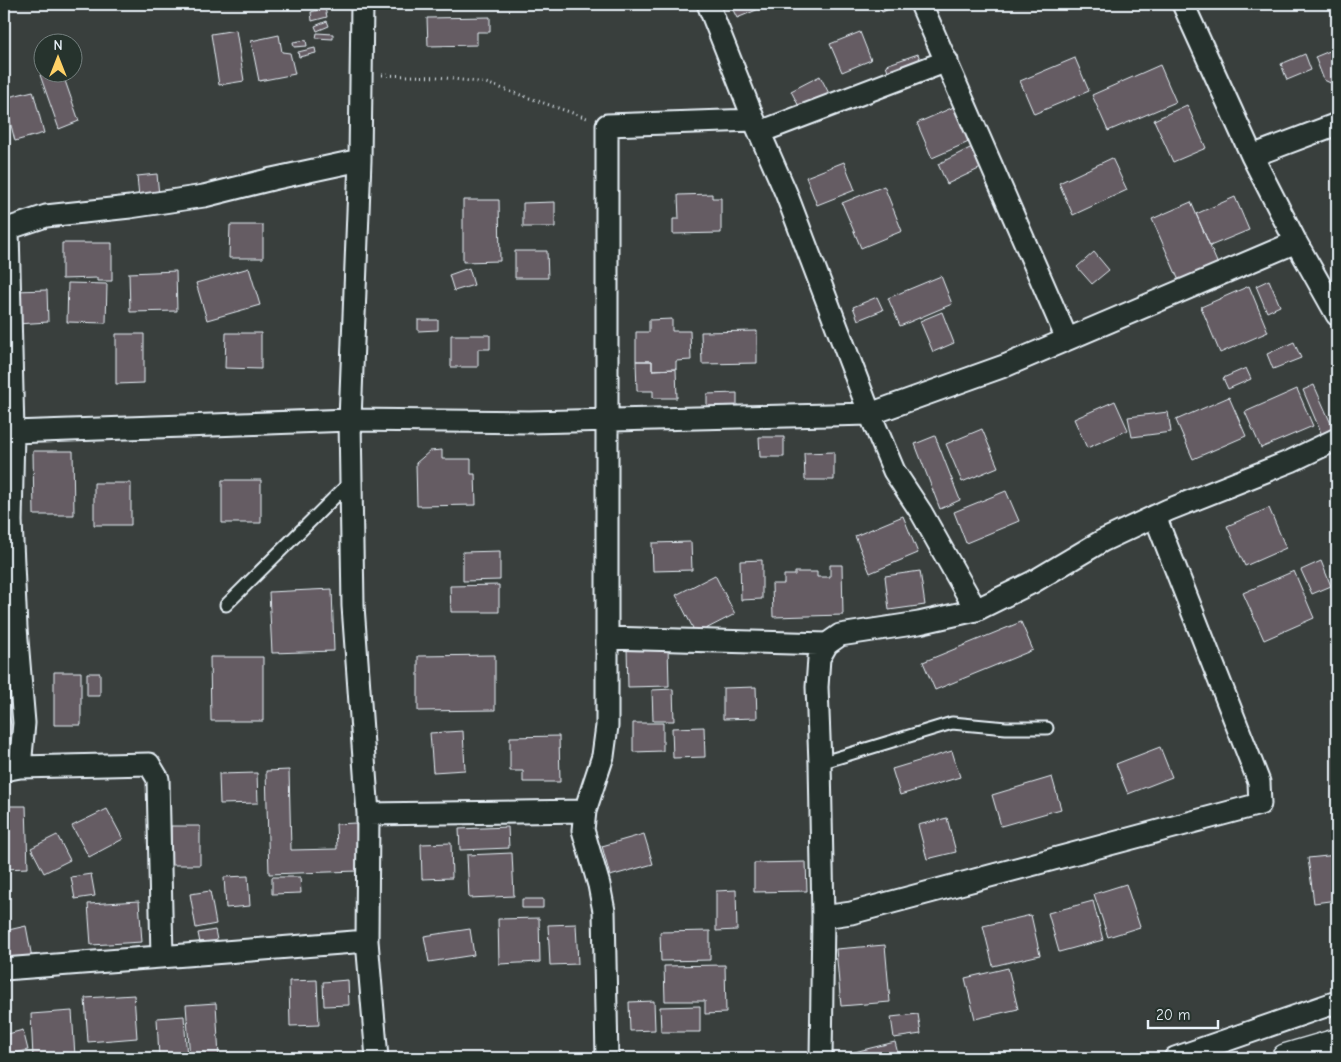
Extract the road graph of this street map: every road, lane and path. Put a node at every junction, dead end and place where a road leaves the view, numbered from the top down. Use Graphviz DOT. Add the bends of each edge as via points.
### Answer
graph roads {
  1 [pos="362,4"];
  2 [pos="708,4"];
  3 [pos="922,4"];
  4 [pos="1183,4"];
  5 [pos="947,61"];
  6 [pos="361,75"];
  7 [pos="1337,124"];
  8 [pos="607,125"];
  9 [pos="757,126"];
  10 [pos="1252,156"];
  11 [pos="360,160"];
  12 [pos="6,230"];
  13 [pos="1296,242"];
  14 [pos="1337,315"];
  15 [pos="1067,339"];
  16 [pos="870,414"];
  17 [pos="607,419"];
  18 [pos="350,420"];
  19 [pos="13,432"];
  20 [pos="1337,439"];
  21 [pos="352,480"];
  22 [pos="1155,516"];
  23 [pos="226,605"];
  24 [pos="976,610"];
  25 [pos="607,638"];
  26 [pos="826,644"];
  27 [pos="1046,728"];
  28 [pos="820,763"];
  29 [pos="12,768"];
  30 [pos="585,811"];
  31 [pos="368,814"];
  32 [pos="823,917"];
  33 [pos="368,941"];
  34 [pos="162,956"];
  35 [pos="4,968"];
  36 [pos="1337,1002"];
  37 [pos="1337,1043"];
  38 [pos="377,1058"];
  39 [pos="607,1058"];
  40 [pos="821,1058"];
  41 [pos="1174,1058"];
  42 [pos="1286,1058"];
  1 -- 6 [label="street"];
  2 -- 9 [label="street"];
  3 -- 5 [label="street"];
  4 -- 10 [label="street"];
  5 -- 9 [label="street"];
  5 -- 15 [label="street"];
  6 -- 8 [label="path" via="437,77 486,83"];
  6 -- 11 [label="street"];
  7 -- 10 [label="street"];
  8 -- 9 [label="street"];
  8 -- 17 [label="street"];
  9 -- 16 [label="street" via="786,193"];
  10 -- 13 [label="street"];
  11 -- 12 [label="street" via="204,196 46,216"];
  11 -- 18 [label="street"];
  12 -- 19 [label="street"];
  13 -- 14 [label="street"];
  13 -- 15 [label="street"];
  15 -- 16 [label="street"];
  16 -- 17 [label="street"];
  16 -- 24 [label="street" via="894,471"];
  17 -- 18 [label="street" via="530,422"];
  17 -- 25 [label="street"];
  18 -- 19 [label="street"];
  18 -- 21 [label="street"];
  19 -- 29 [label="street" via="11,531 24,722"];
  20 -- 22 [label="street"];
  21 -- 23 [label="lane"];
  21 -- 31 [label="street" via="353,606"];
  22 -- 24 [label="street" via="1102,541 1033,582"];
  22 -- 32 [label="street" via="1259,782 1260,804 851,913"];
  24 -- 26 [label="street" via="840,635"];
  25 -- 26 [label="street"];
  25 -- 30 [label="street" via="607,726 603,756"];
  26 -- 28 [label="street" via="818,658"];
  27 -- 28 [label="lane" via="1006,728 952,722"];
  28 -- 32 [label="street"];
  29 -- 34 [label="street" via="149,764 158,779"];
  30 -- 31 [label="street"];
  30 -- 39 [label="street" via="582,830 604,911"];
  31 -- 33 [label="street"];
  32 -- 40 [label="street"];
  33 -- 34 [label="street"];
  33 -- 38 [label="street"];
  34 -- 35 [label="street"];
  36 -- 41 [label="street"];
  37 -- 42 [label="main road"];
}
